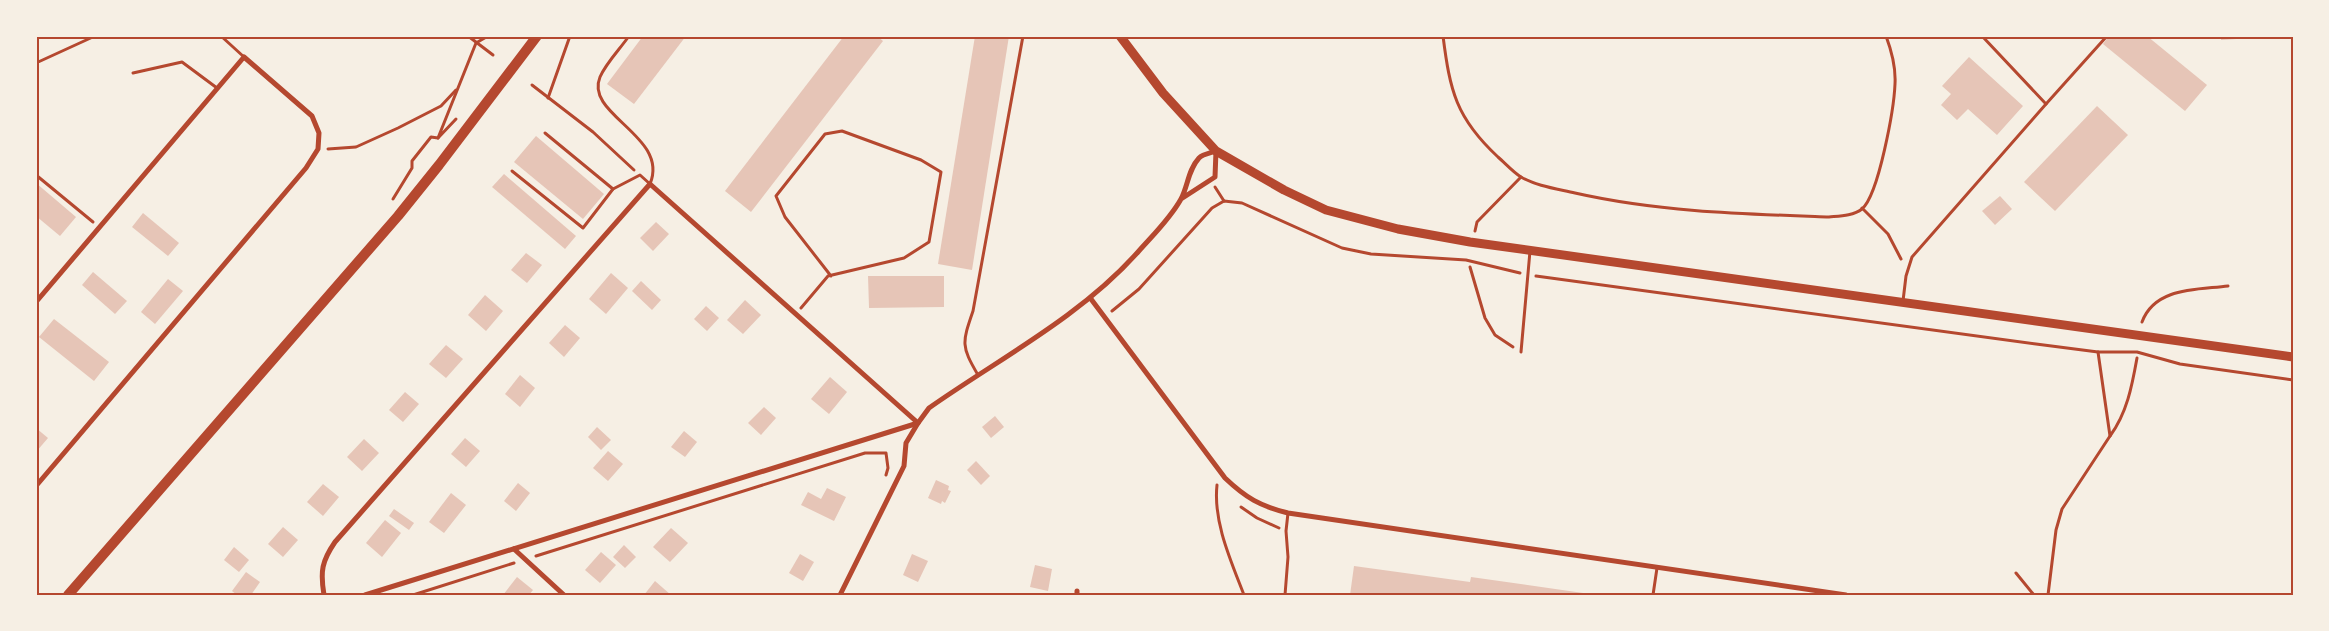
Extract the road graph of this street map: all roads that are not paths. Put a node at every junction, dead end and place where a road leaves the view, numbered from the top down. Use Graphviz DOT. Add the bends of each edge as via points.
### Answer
graph roads {
  1 [pos="221,36"];
  2 [pos="536,36"];
  3 [pos="629,36"];
  4 [pos="1023,36"];
  5 [pos="1120,36"];
  6 [pos="1982,36"];
  7 [pos="2106,36"];
  8 [pos="244,57"];
  9 [pos="133,73"];
  10 [pos="217,89"];
  11 [pos="2046,104"];
  12 [pos="544,133"];
  13 [pos="1216,151"];
  14 [pos="512,171"];
  15 [pos="650,184"];
  16 [pos="613,189"];
  17 [pos="1181,199"];
  18 [pos="1530,250"];
  19 [pos="1091,299"];
  20 [pos="36,302"];
  21 [pos="1903,302"];
  22 [pos="1521,352"];
  23 [pos="2293,357"];
  24 [pos="978,375"];
  25 [pos="918,423"];
  26 [pos="36,486"];
  27 [pos="1288,514"];
  28 [pos="514,548"];
  29 [pos="1657,568"];
  30 [pos="68,595"];
  31 [pos="324,595"];
  32 [pos="365,595"];
  33 [pos="564,595"];
  34 [pos="840,595"];
  35 [pos="1285,595"];
  36 [pos="1653,595"];
  37 [pos="1846,595"];
  1 -- 8 [label="lane"];
  2 -- 30 [label="main road" via="398,216"];
  3 -- 15 [label="lane" via="600,77 598,87 601,100 649,153 654,174"];
  4 -- 24 [label="lane" via="973,311 964,343"];
  5 -- 13 [label="street" via="1163,93"];
  6 -- 11 [label="lane"];
  7 -- 11 [label="lane"];
  8 -- 10 [label="street"];
  8 -- 26 [label="street" via="312,116 319,133 318,150"];
  9 -- 10 [label="lane" via="182,62"];
  10 -- 20 [label="street"];
  11 -- 21 [label="lane" via="1912,257"];
  12 -- 16 [label="lane"];
  13 -- 17 [label="street" via="1200,157 1191,170"];
  13 -- 17 [label="street" via="1215,177"];
  13 -- 18 [label="street" via="1326,210 1398,229"];
  14 -- 16 [label="lane" via="583,228"];
  15 -- 16 [label="lane" via="640,175"];
  15 -- 25 [label="street"];
  15 -- 31 [label="street" via="335,542 324,558"];
  17 -- 19 [label="street" via="1123,269"];
  18 -- 21 [label="street"];
  18 -- 22 [label="lane"];
  19 -- 24 [label="street"];
  19 -- 27 [label="street" via="1219,470 1245,497"];
  21 -- 23 [label="street"];
  24 -- 25 [label="street" via="929,408"];
  25 -- 28 [label="street"];
  25 -- 34 [label="street" via="906,443 904,466"];
  27 -- 29 [label="street"];
  27 -- 35 [label="lane"];
  28 -- 32 [label="street"];
  28 -- 33 [label="street"];
  29 -- 36 [label="lane"];
  29 -- 37 [label="street"];
}
